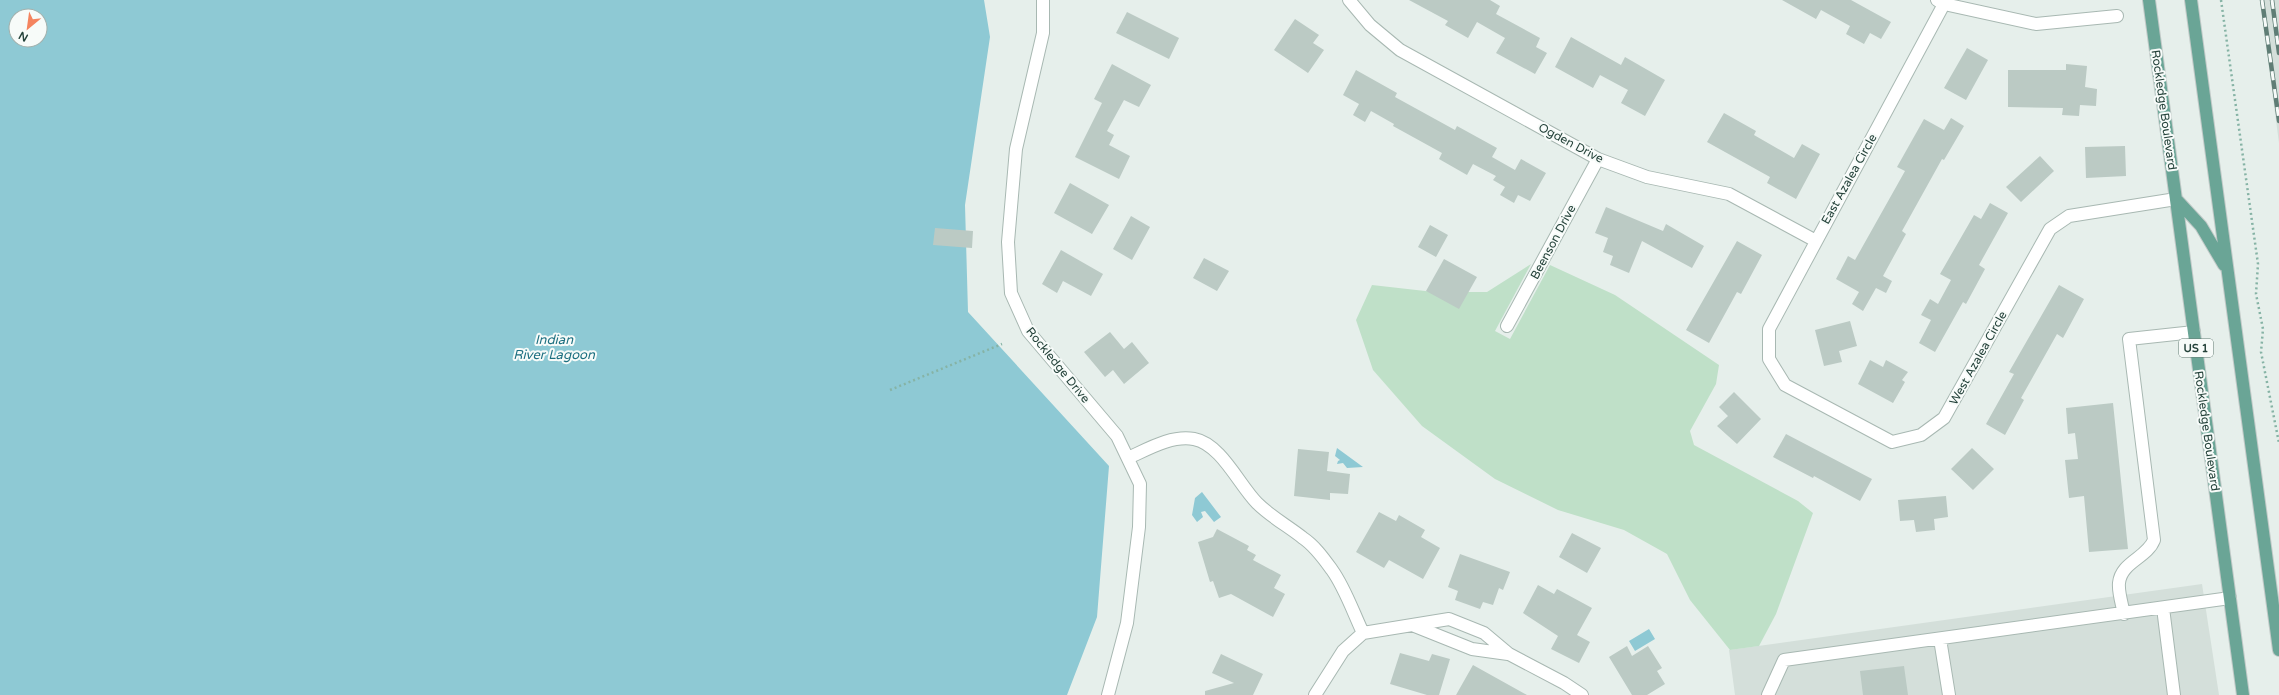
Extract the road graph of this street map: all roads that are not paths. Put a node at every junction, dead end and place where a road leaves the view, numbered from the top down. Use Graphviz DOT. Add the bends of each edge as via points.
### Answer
graph roads {
  1 [pos="1043,0"];
  2 [pos="1349,0"];
  3 [pos="2149,0"];
  4 [pos="2191,0"];
  5 [pos="1940,2"];
  6 [pos="2117,16"];
  7 [pos="1598,159"];
  8 [pos="2176,199"];
  9 [pos="1816,240"];
  10 [pos="2228,272"];
  11 [pos="1507,326"];
  12 [pos="2194,332"];
  13 [pos="1768,359"];
  14 [pos="1128,458"];
  15 [pos="2230,598"];
  16 [pos="2163,608"];
  17 [pos="2124,614"];
  18 [pos="1411,625"];
  19 [pos="1363,633"];
  20 [pos="1940,639"];
  21 [pos="2279,650"];
  22 [pos="1510,654"];
  23 [pos="1108,695"];
  24 [pos="1315,695"];
  25 [pos="1582,695"];
  26 [pos="1768,695"];
  27 [pos="1949,695"];
  28 [pos="2174,695"];
  29 [pos="2243,695"];
  1 -- 14 [label="street, Rockledge Drive" via="1043,33 1016,149 1008,242 1011,293 1028,332 1117,436"];
  2 -- 7 [label="street, Ogden Drive" via="1370,25 1400,50"];
  3 -- 8 [label="main road, Rockledge Boulevard / US 1"];
  4 -- 10 [label="main road"];
  5 -- 6 [label="street" via="2036,24"];
  5 -- 9 [label="street, East Azalea Circle"];
  7 -- 9 [label="street, Ogden Drive" via="1647,177 1730,194"];
  7 -- 11 [label="street, Beenson Drive"];
  8 -- 10 [label="main road" via="2201,226"];
  8 -- 12 [label="main road, Rockledge Boulevard / US 1"];
  8 -- 13 [label="street, West Azalea Circle" via="2069,216 2050,229 1944,418 1921,435 1892,442 1785,385"];
  9 -- 13 [label="street, East Azalea Circle" via="1769,330"];
  10 -- 21 [label="main road"];
  12 -- 15 [label="main road, Rockledge Boulevard / US 1"];
  12 -- 17 [label="street" via="2129,338 2154,540 2151,548 2126,567 2122,574 2119,588"];
  14 -- 19 [label="street" via="1174,439 1196,440 1211,448 1256,503 1304,538 1318,553 1342,588"];
  14 -- 23 [label="street, Rockledge Drive" via="1140,484 1139,527 1127,623"];
  15 -- 16 [label="street"];
  15 -- 29 [label="main road, Rockledge Boulevard / US 1"];
  16 -- 17 [label="street"];
  16 -- 28 [label="street"];
  17 -- 20 [label="street"];
  18 -- 19 [label="street"];
  18 -- 22 [label="street" via="1472,649"];
  18 -- 22 [label="street" via="1449,619 1484,633"];
  19 -- 24 [label="street" via="1343,651"];
  20 -- 26 [label="street" via="1784,660"];
  20 -- 27 [label="street"];
  22 -- 25 [label="street"];
}
